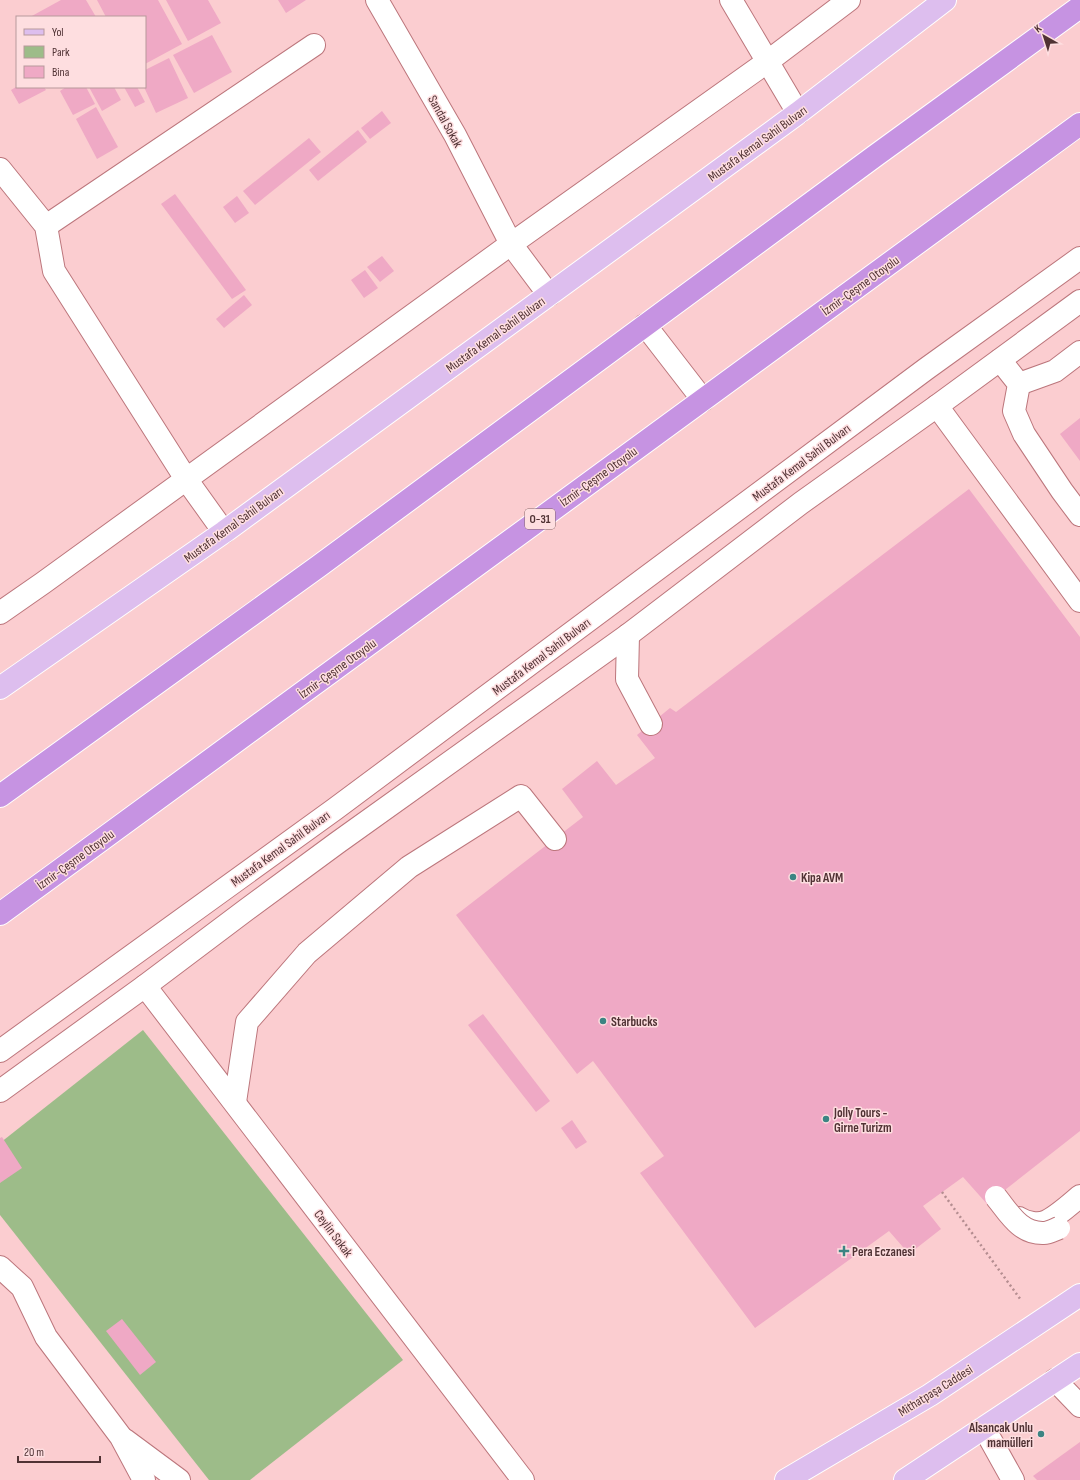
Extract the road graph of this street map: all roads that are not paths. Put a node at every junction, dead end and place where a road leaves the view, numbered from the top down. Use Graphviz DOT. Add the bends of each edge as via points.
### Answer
graph roads {
  1 [pos="377,0"];
  2 [pos="730,0"];
  3 [pos="849,0"];
  4 [pos="946,0"];
  5 [pos="1080,7"];
  6 [pos="314,45"];
  7 [pos="767,62"];
  8 [pos="798,114"];
  9 [pos="1080,124"];
  10 [pos="0,168"];
  11 [pos="46,226"];
  12 [pos="511,244"];
  13 [pos="1080,258"];
  14 [pos="549,295"];
  15 [pos="1080,301"];
  16 [pos="645,325"];
  17 [pos="1080,352"];
  18 [pos="1000,360"];
  19 [pos="1019,384"];
  20 [pos="702,400"];
  21 [pos="937,406"];
  22 [pos="186,479"];
  23 [pos="1080,515"];
  24 [pos="224,532"];
  25 [pos="1080,601"];
  26 [pos="0,613"];
  27 [pos="628,635"];
  28 [pos="0,688"];
  29 [pos="651,724"];
  30 [pos="0,796"];
  31 [pos="555,838"];
  32 [pos="0,914"];
  33 [pos="146,986"];
  34 [pos="0,1050"];
  35 [pos="0,1092"];
  36 [pos="235,1102"];
  37 [pos="1080,1196"];
  38 [pos="1080,1213"];
  39 [pos="0,1267"];
  40 [pos="1080,1295"];
  41 [pos="1080,1364"];
  42 [pos="1055,1380"];
  43 [pos="1080,1406"];
  44 [pos="984,1428"];
  45 [pos="121,1437"];
  46 [pos="144,1480"];
  47 [pos="179,1480"];
  48 [pos="524,1480"];
  49 [pos="786,1480"];
  50 [pos="905,1480"];
  51 [pos="1013,1480"];
  1 -- 12 [label="street, Sandal Sokak" via="455,135"];
  2 -- 7 [label="street"];
  3 -- 7 [label="street"];
  4 -- 8 [label="main road, Mustafa Kemal Sahil Bulvarı"];
  5 -- 16 [label="highway"];
  6 -- 11 [label="street"];
  7 -- 8 [label="street"];
  7 -- 12 [label="street"];
  8 -- 14 [label="main road, Mustafa Kemal Sahil Bulvarı"];
  9 -- 20 [label="highway, İzmir-Çeşme Otoyolu / O-31"];
  10 -- 11 [label="street"];
  11 -- 22 [label="street" via="54,271"];
  12 -- 14 [label="street, Sandal Sokak"];
  12 -- 22 [label="street"];
  13 -- 34 [label="street, Mustafa Kemal Sahil Bulvarı" via="914,378 328,814"];
  14 -- 24 [label="main road, Mustafa Kemal Sahil Bulvarı"];
  15 -- 18 [label="street"];
  16 -- 20 [label="street"];
  16 -- 30 [label="highway" via="319,566"];
  17 -- 19 [label="street" via="1055,371"];
  18 -- 19 [label="street"];
  18 -- 21 [label="street"];
  19 -- 23 [label="street" via="1014,411 1024,434"];
  20 -- 32 [label="highway, İzmir-Çeşme Otoyolu / O-31"];
  21 -- 25 [label="street"];
  21 -- 27 [label="street" via="801,503"];
  22 -- 24 [label="street"];
  22 -- 26 [label="street"];
  24 -- 28 [label="main road, Mustafa Kemal Sahil Bulvarı"];
  27 -- 29 [label="street" via="627,679"];
  27 -- 33 [label="street" via="307,865"];
  31 -- 36 [label="street" via="521,796 403,872 307,953 247,1022"];
  33 -- 35 [label="street"];
  33 -- 36 [label="street, Ceylin Sokak"];
  36 -- 48 [label="street, Ceylin Sokak"];
  37 -- 38 [label="street, bridge" via="1046,1222 1035,1223 1021,1220 997,1196 1017,1223 1031,1232 1045,1233 1058,1228"];
  39 -- 45 [label="street" via="22,1287 46,1337"];
  40 -- 49 [label="main road, Mithatpaşa Caddesi" via="930,1395"];
  41 -- 42 [label="main road"];
  42 -- 43 [label="street"];
  42 -- 44 [label="main road"];
  44 -- 50 [label="main road"];
  44 -- 51 [label="street"];
  45 -- 46 [label="street"];
  45 -- 47 [label="street"];
}
